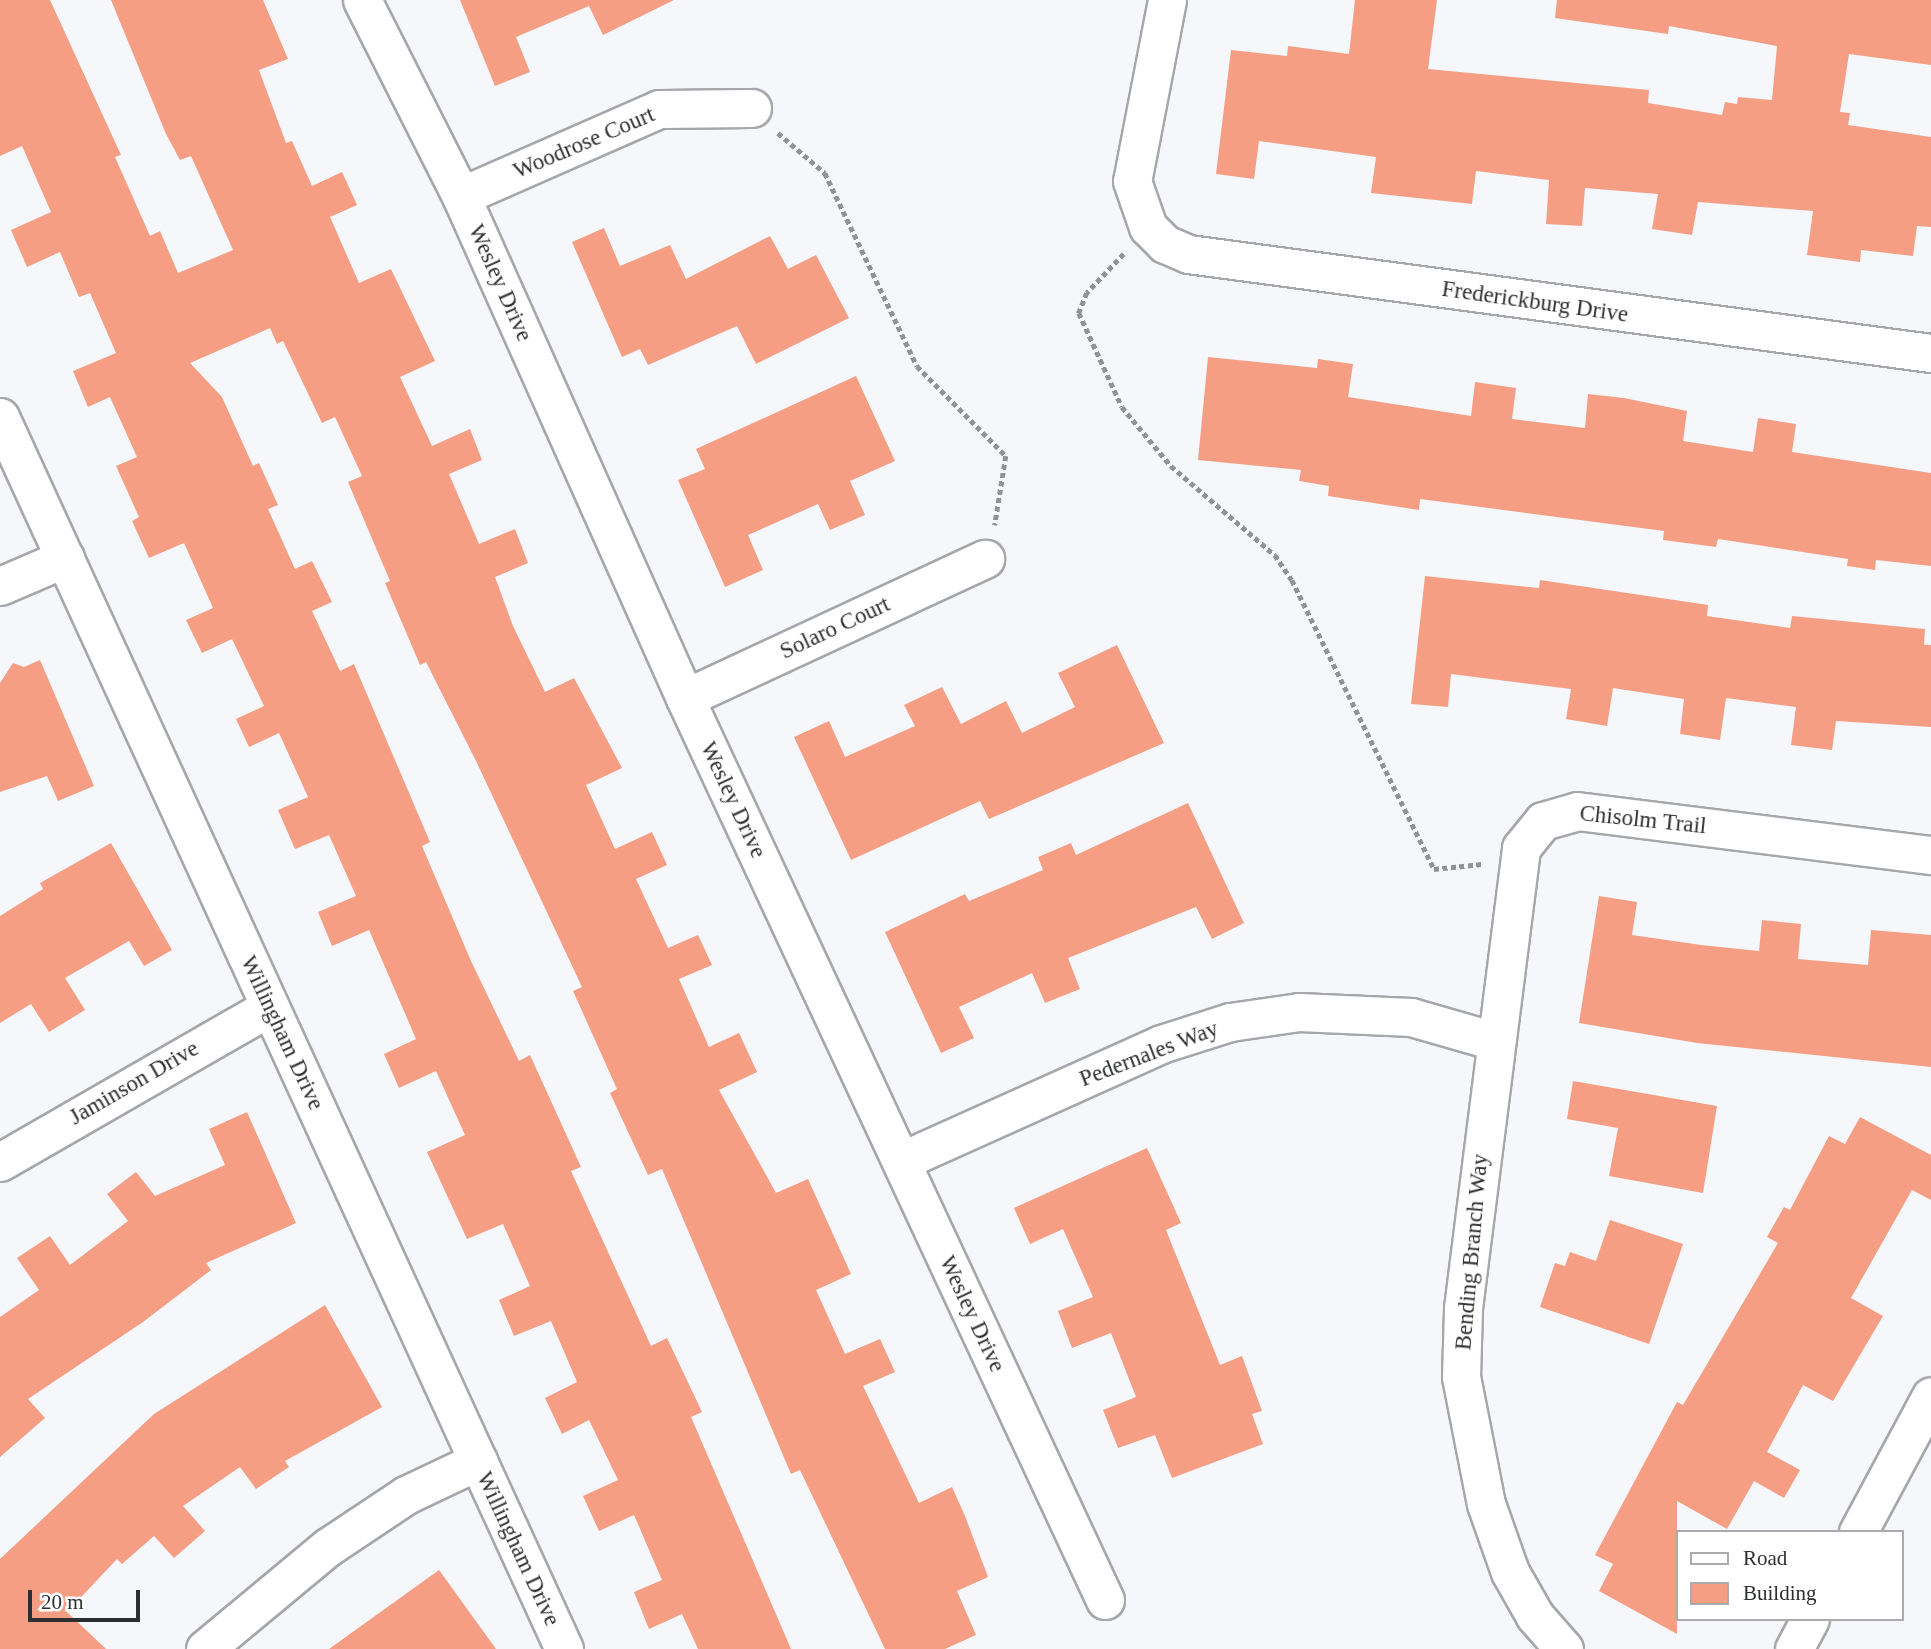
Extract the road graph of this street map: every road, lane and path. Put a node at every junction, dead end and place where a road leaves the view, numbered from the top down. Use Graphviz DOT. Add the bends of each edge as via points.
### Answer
graph roads {
  1 [pos="362,0"];
  2 [pos="1167,0"];
  3 [pos="752,108"];
  4 [pos="461,196"];
  5 [pos="1148,227"];
  6 [pos="1931,353"];
  7 [pos="0,417"];
  8 [pos="65,558"];
  9 [pos="985,559"];
  10 [pos="0,586"];
  11 [pos="685,698"];
  12 [pos="1931,855"];
  13 [pos="1519,861"];
  14 [pos="270,1007"];
  15 [pos="1494,1041"];
  16 [pos="901,1161"];
  17 [pos="0,1163"];
  18 [pos="1931,1396"];
  19 [pos="478,1461"];
  20 [pos="1859,1530"];
  21 [pos="1105,1600"];
  22 [pos="1809,1621"];
  23 [pos="205,1649"];
  24 [pos="564,1649"];
  25 [pos="1564,1649"];
  26 [pos="1794,1649"];
  1 -- 4 [label="street, Wesley Drive"];
  2 -- 5 [label="street" via="1132,181"];
  3 -- 4 [label="street, Woodrose Court" via="659,109"];
  3 -- 9 [label="path" via="825,173 917,366 1006,456 1006,487"];
  4 -- 11 [label="street, Wesley Drive"];
  5 -- 6 [label="street, Frederickburg Drive" via="1188,254"];
  5 -- 13 [label="path" via="1087,293 1079,313 1122,407 1171,466 1275,555 1292,580 1434,869"];
  7 -- 8 [label="street, Willingham Drive"];
  8 -- 10 [label="street"];
  8 -- 14 [label="street, Willingham Drive"];
  9 -- 11 [label="street, Solaro Court"];
  11 -- 16 [label="street, Wesley Drive"];
  12 -- 13 [label="street, Chisolm Trail" via="1577,811 1543,821 1521,848"];
  13 -- 15 [label="street, Chisolm Trail"];
  14 -- 17 [label="street, Jaminson Drive"];
  14 -- 19 [label="street, Willingham Drive"];
  15 -- 16 [label="street, Pedernales Way" via="1411,1017 1299,1012 1230,1022 1161,1044"];
  15 -- 25 [label="street, Bending Branch Way" via="1461,1377 1486,1504 1510,1572 1535,1616"];
  16 -- 21 [label="street, Wesley Drive"];
  18 -- 20 [label="street"];
  19 -- 23 [label="street" via="406,1495 328,1547"];
  19 -- 24 [label="street, Willingham Drive"];
  22 -- 26 [label="street"];
}
